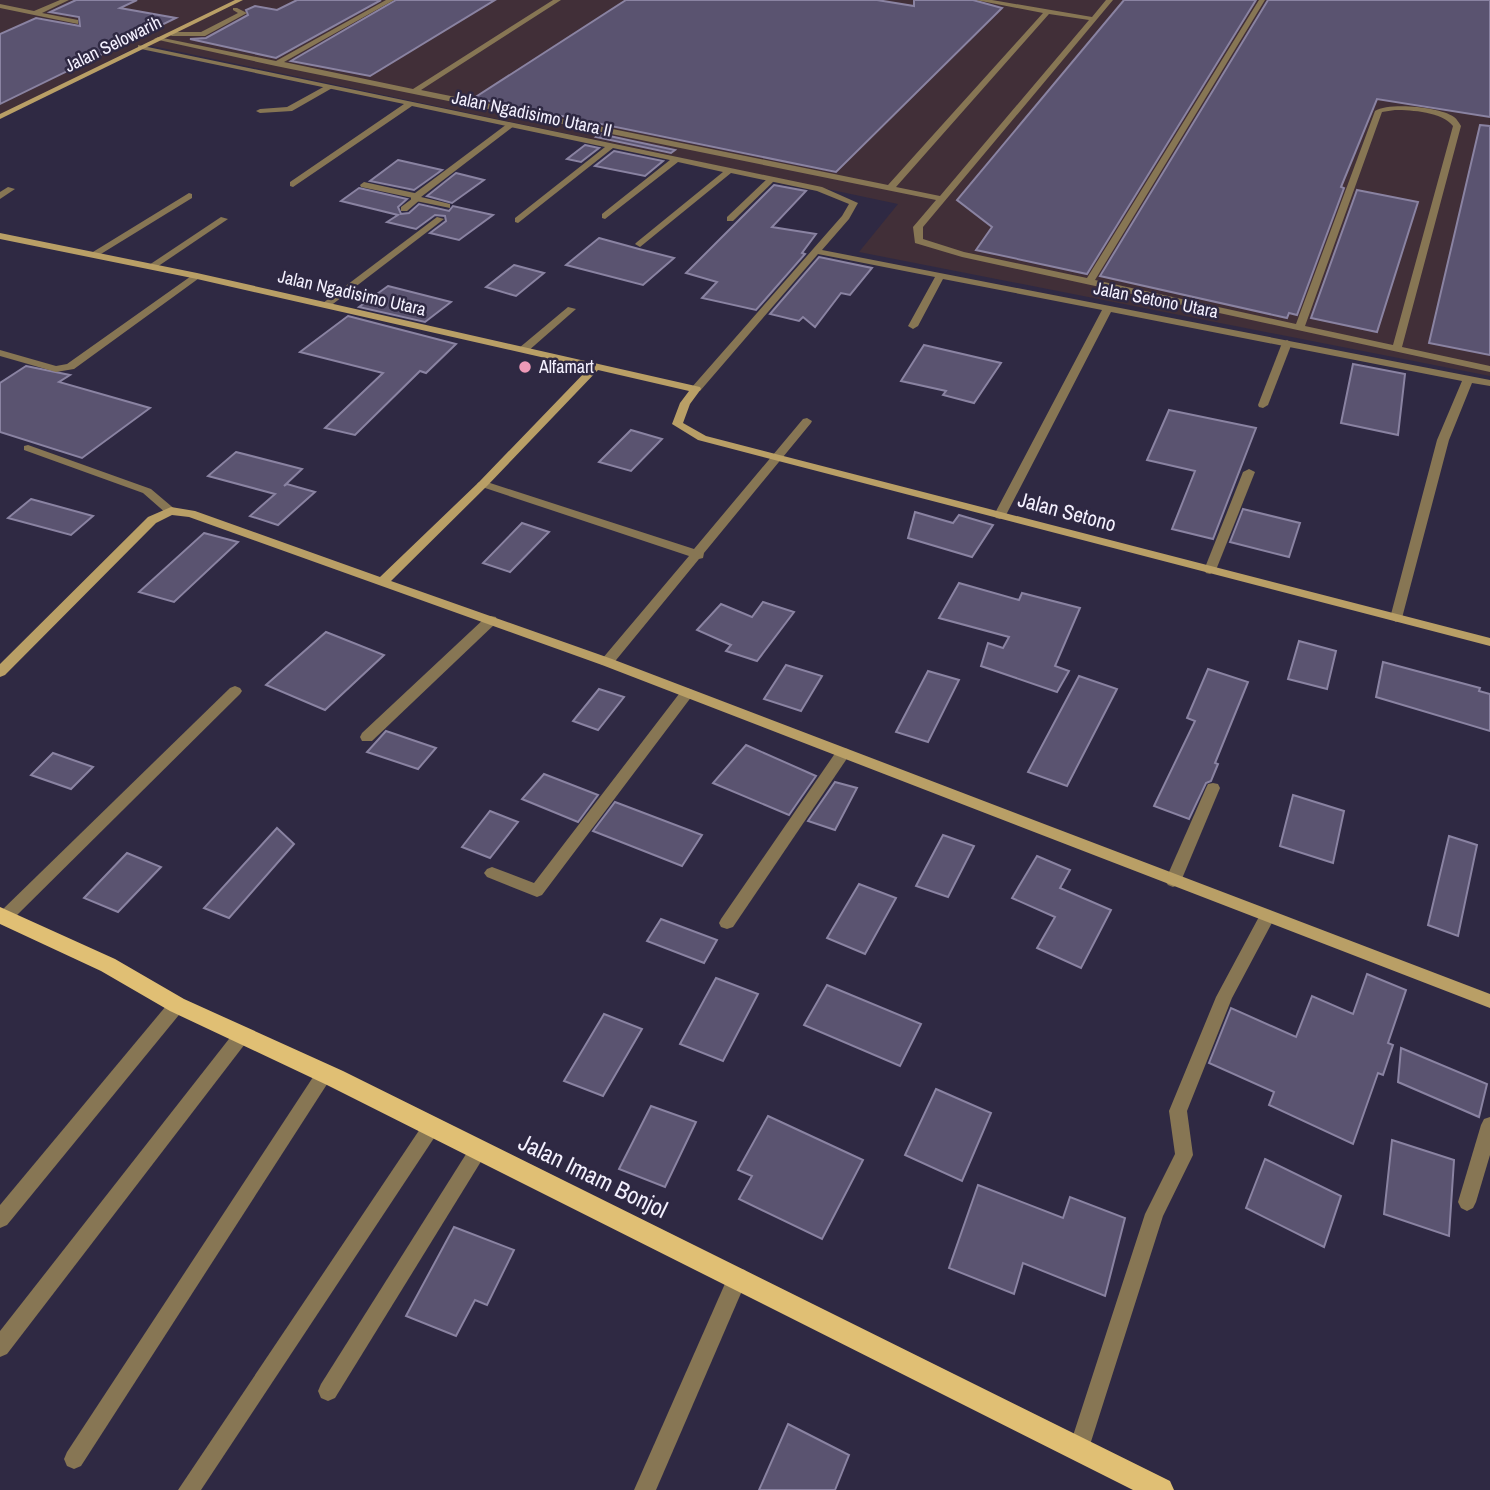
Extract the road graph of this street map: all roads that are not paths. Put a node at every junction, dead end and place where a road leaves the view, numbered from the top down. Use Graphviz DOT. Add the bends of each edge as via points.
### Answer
graph roads {
  1 [pos="66,0"];
  2 [pos="240,0"];
  3 [pos="391,0"];
  4 [pos="558,0"];
  5 [pos="979,0"];
  6 [pos="1110,0"];
  7 [pos="1262,0"];
  8 [pos="0,6"];
  9 [pos="235,9"];
  10 [pos="1048,11"];
  11 [pos="36,13"];
  12 [pos="1094,19"];
  13 [pos="75,22"];
  14 [pos="170,34"];
  15 [pos="158,39"];
  16 [pos="142,47"];
  17 [pos="276,64"];
  18 [pos="330,87"];
  19 [pos="413,92"];
  20 [pos="410,104"];
  21 [pos="260,111"];
  22 [pos="0,117"];
  23 [pos="510,126"];
  24 [pos="610,147"];
  25 [pos="674,161"];
  26 [pos="728,172"];
  27 [pos="771,180"];
  28 [pos="293,184"];
  29 [pos="364,185"];
  30 [pos="11,190"];
  31 [pos="889,190"];
  32 [pos="0,196"];
  33 [pos="188,196"];
  34 [pos="416,198"];
  35 [pos="942,199"];
  36 [pos="447,206"];
  37 [pos="404,209"];
  38 [pos="605,216"];
  39 [pos="224,219"];
  40 [pos="440,219"];
  41 [pos="730,219"];
  42 [pos="518,220"];
  43 [pos="0,236"];
  44 [pos="640,244"];
  45 [pos="815,251"];
  46 [pos="93,255"];
  47 [pos="151,267"];
  48 [pos="197,276"];
  49 [pos="940,276"];
  50 [pos="1090,281"];
  51 [pos="326,305"];
  52 [pos="1108,308"];
  53 [pos="571,309"];
  54 [pos="913,326"];
  55 [pos="1300,326"];
  56 [pos="1287,343"];
  57 [pos="1397,347"];
  58 [pos="523,350"];
  59 [pos="0,354"];
  60 [pos="596,366"];
  61 [pos="1490,369"];
  62 [pos="1468,379"];
  63 [pos="1490,383"];
  64 [pos="696,389"];
  65 [pos="1263,405"];
  66 [pos="807,421"];
  67 [pos="28,448"];
  68 [pos="775,457"];
  69 [pos="1249,472"];
  70 [pos="483,484"];
  71 [pos="171,512"];
  72 [pos="1000,515"];
  73 [pos="699,555"];
  74 [pos="1210,570"];
  75 [pos="383,580"];
  76 [pos="1396,618"];
  77 [pos="491,620"];
  78 [pos="1490,642"];
  79 [pos="607,662"];
  80 [pos="0,672"];
  81 [pos="235,691"];
  82 [pos="687,693"];
  83 [pos="367,737"];
  84 [pos="843,752"];
  85 [pos="1213,788"];
  86 [pos="492,873"];
  87 [pos="1172,881"];
  88 [pos="3,916"];
  89 [pos="1267,917"];
  90 [pos="727,922"];
  91 [pos="1490,1001"];
  92 [pos="177,1005"];
  93 [pos="243,1035"];
  94 [pos="325,1073"];
  95 [pos="1490,1125"];
  96 [pos="432,1126"];
  97 [pos="479,1149"];
  98 [pos="1467,1202"];
  99 [pos="0,1219"];
  100 [pos="738,1277"];
  101 [pos="0,1347"];
  102 [pos="328,1391"];
  103 [pos="1079,1448"];
  104 [pos="74,1459"];
  105 [pos="189,1490"];
  106 [pos="645,1490"];
  107 [pos="1161,1490"];
  1 -- 11 [label="street"];
  2 -- 14 [label="street, Jalan Selowarih"];
  3 -- 17 [label="street"];
  4 -- 19 [label="street"];
  5 -- 10 [label="street"];
  6 -- 12 [label="street"];
  7 -- 50 [label="street"];
  8 -- 11 [label="street"];
  9 -- 14 [label="street" via="243,13 202,34"];
  10 -- 12 [label="street"];
  10 -- 31 [label="street"];
  11 -- 13 [label="street"];
  12 -- 35 [label="street"];
  14 -- 15 [label="street, Jalan Selowarih"];
  15 -- 16 [label="street, Jalan Selowarih"];
  15 -- 17 [label="street"];
  16 -- 18 [label="street, Jalan Ngadisimo Utara II"];
  16 -- 22 [label="street, Jalan Selowarih"];
  17 -- 19 [label="street"];
  18 -- 20 [label="street, Jalan Ngadisimo Utara II"];
  18 -- 21 [label="street" via="289,109"];
  19 -- 31 [label="street"];
  20 -- 23 [label="street, Jalan Ngadisimo Utara II"];
  20 -- 28 [label="street"];
  23 -- 24 [label="street, Jalan Ngadisimo Utara II"];
  23 -- 34 [label="street"];
  24 -- 25 [label="street, Jalan Ngadisimo Utara II"];
  24 -- 42 [label="street"];
  25 -- 26 [label="street, Jalan Ngadisimo Utara II"];
  25 -- 38 [label="street"];
  26 -- 27 [label="street, Jalan Ngadisimo Utara II"];
  26 -- 44 [label="street"];
  27 -- 41 [label="street"];
  27 -- 45 [label="street, Jalan Ngadisimo Utara II" via="854,203"];
  29 -- 34 [label="street"];
  30 -- 32 [label="street"];
  31 -- 35 [label="street"];
  33 -- 46 [label="street"];
  34 -- 36 [label="street"];
  34 -- 37 [label="street"];
  35 -- 50 [label="street" via="918,227 918,241 925,246"];
  39 -- 47 [label="street"];
  40 -- 51 [label="street"];
  43 -- 46 [label="street, Jalan Ngadisimo Utara"];
  45 -- 49 [label="street, Jalan Setono Utara"];
  45 -- 64 [label="street"];
  46 -- 47 [label="street, Jalan Ngadisimo Utara"];
  47 -- 48 [label="street, Jalan Ngadisimo Utara"];
  48 -- 51 [label="street, Jalan Ngadisimo Utara"];
  48 -- 59 [label="street" via="70,367 56,369"];
  49 -- 52 [label="street, Jalan Setono Utara"];
  49 -- 54 [label="street"];
  50 -- 55 [label="street"];
  51 -- 58 [label="street, Jalan Ngadisimo Utara"];
  52 -- 56 [label="street, Jalan Setono Utara"];
  52 -- 72 [label="street"];
  53 -- 58 [label="street"];
  55 -- 57 [label="street"];
  55 -- 57 [label="street" via="1379,111 1390,107 1438,114 1451,118 1457,126"];
  56 -- 62 [label="street, Jalan Setono Utara"];
  56 -- 65 [label="street"];
  57 -- 61 [label="street"];
  58 -- 60 [label="street, Jalan Ngadisimo Utara"];
  60 -- 64 [label="street, Jalan Ngadisimo Utara"];
  60 -- 70 [label="street"];
  62 -- 63 [label="street, Jalan Setono Utara"];
  62 -- 76 [label="street" via="1440,449"];
  64 -- 68 [label="street, Jalan Setono" via="677,424 702,438"];
  66 -- 68 [label="street"];
  67 -- 71 [label="street" via="146,491"];
  68 -- 72 [label="street, Jalan Setono"];
  68 -- 73 [label="street"];
  69 -- 74 [label="street"];
  70 -- 73 [label="street"];
  70 -- 75 [label="street"];
  71 -- 75 [label="street" via="191,514"];
  71 -- 80 [label="street" via="152,520"];
  72 -- 74 [label="street, Jalan Setono"];
  73 -- 79 [label="street"];
  74 -- 76 [label="street, Jalan Setono"];
  75 -- 77 [label="street"];
  76 -- 78 [label="street, Jalan Setono"];
  77 -- 79 [label="street"];
  77 -- 83 [label="street"];
  79 -- 82 [label="street"];
  81 -- 88 [label="street"];
  82 -- 84 [label="street"];
  82 -- 86 [label="street" via="537,891"];
  84 -- 87 [label="street"];
  84 -- 90 [label="street"];
  85 -- 87 [label="street"];
  87 -- 89 [label="street"];
  88 -- 92 [label="main road, Jalan Imam Bonjol" via="108,965"];
  89 -- 91 [label="street"];
  89 -- 103 [label="street" via="1224,997 1178,1111 1184,1155 1154,1214"];
  92 -- 93 [label="main road, Jalan Imam Bonjol"];
  92 -- 99 [label="street"];
  93 -- 94 [label="main road, Jalan Imam Bonjol"];
  93 -- 101 [label="street"];
  94 -- 96 [label="main road, Jalan Imam Bonjol"];
  94 -- 104 [label="street"];
  95 -- 98 [label="street"];
  96 -- 97 [label="main road, Jalan Imam Bonjol"];
  96 -- 105 [label="street"];
  97 -- 100 [label="main road, Jalan Imam Bonjol"];
  97 -- 102 [label="street"];
  100 -- 103 [label="main road, Jalan Imam Bonjol"];
  100 -- 106 [label="street"];
  103 -- 107 [label="main road, Jalan Imam Bonjol"];
}
